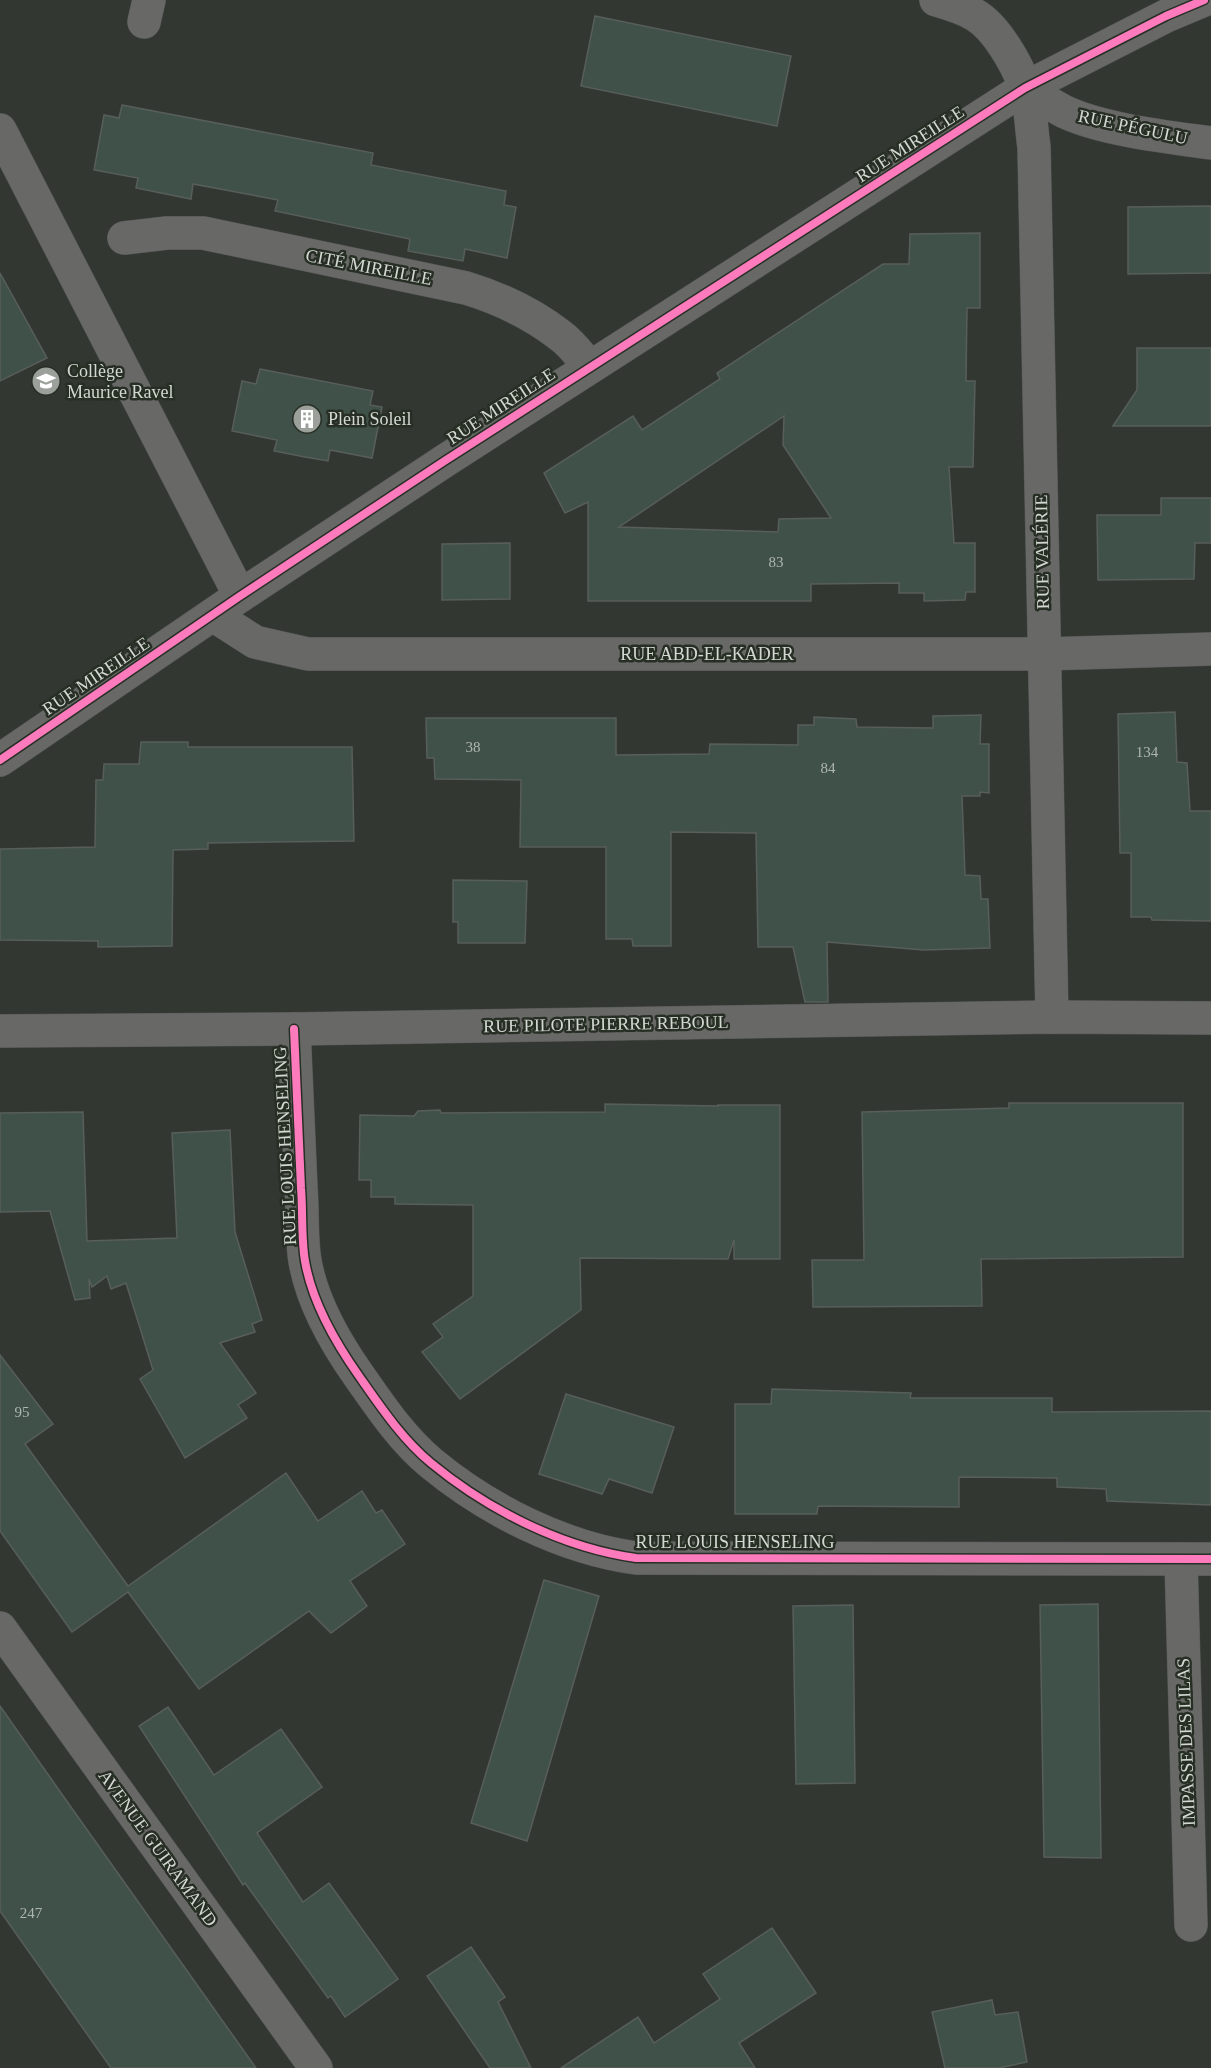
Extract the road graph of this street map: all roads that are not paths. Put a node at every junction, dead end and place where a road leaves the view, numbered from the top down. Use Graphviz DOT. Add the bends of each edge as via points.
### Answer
graph roads {
  1 [pos="936,0"];
  2 [pos="1204,0"];
  3 [pos="1025,88"];
  4 [pos="0,130"];
  5 [pos="1211,143"];
  6 [pos="124,238"];
  7 [pos="590,367"];
  8 [pos="240,596"];
  9 [pos="213,615"];
  10 [pos="1211,648"];
  11 [pos="1044,654"];
  12 [pos="0,760"];
  13 [pos="1052,1017"];
  14 [pos="1211,1018"];
  15 [pos="294,1029"];
  16 [pos="0,1031"];
  17 [pos="1196,1559"];
  18 [pos="0,1628"];
  19 [pos="1191,1925"];
  20 [pos="316,2068"];
  1 -- 3 [label="street, RUE VALÉRIE" via="977,16 993,30"];
  2 -- 3 [label="street, RUE MIREILLE"];
  3 -- 5 [label="street, RUE PÉGULU" via="1065,112 1089,120"];
  3 -- 7 [label="street, RUE MIREILLE"];
  3 -- 11 [label="street, RUE VALÉRIE" via="1034,147"];
  4 -- 8 [label="street"];
  6 -- 7 [label="street, CITÉ MIREILLE" via="203,233 466,288 554,331"];
  7 -- 8 [label="street, RUE MIREILLE"];
  8 -- 9 [label="street, RUE MIREILLE"];
  9 -- 11 [label="street, RUE ABD-EL-KADER" via="255,642 308,654"];
  9 -- 12 [label="street, RUE MIREILLE"];
  10 -- 11 [label="street, RUE ABD-EL-KADER"];
  11 -- 13 [label="street, RUE VALÉRIE"];
  13 -- 14 [label="street, RUE PILOTE PIERRE REBOUL"];
  13 -- 15 [label="street, RUE PILOTE PIERRE REBOUL"];
  15 -- 16 [label="street, RUE PILOTE PIERRE REBOUL"];
  15 -- 17 [label="street, RUE LOUIS HENSELING" via="305,1261 330,1331 406,1438 430,1462 488,1501 556,1537 589,1549 636,1558"];
  17 -- 19 [label="street, IMPASSE DES LILAS"];
  18 -- 20 [label="street, AVENUE GUIRAMAND"];
}
